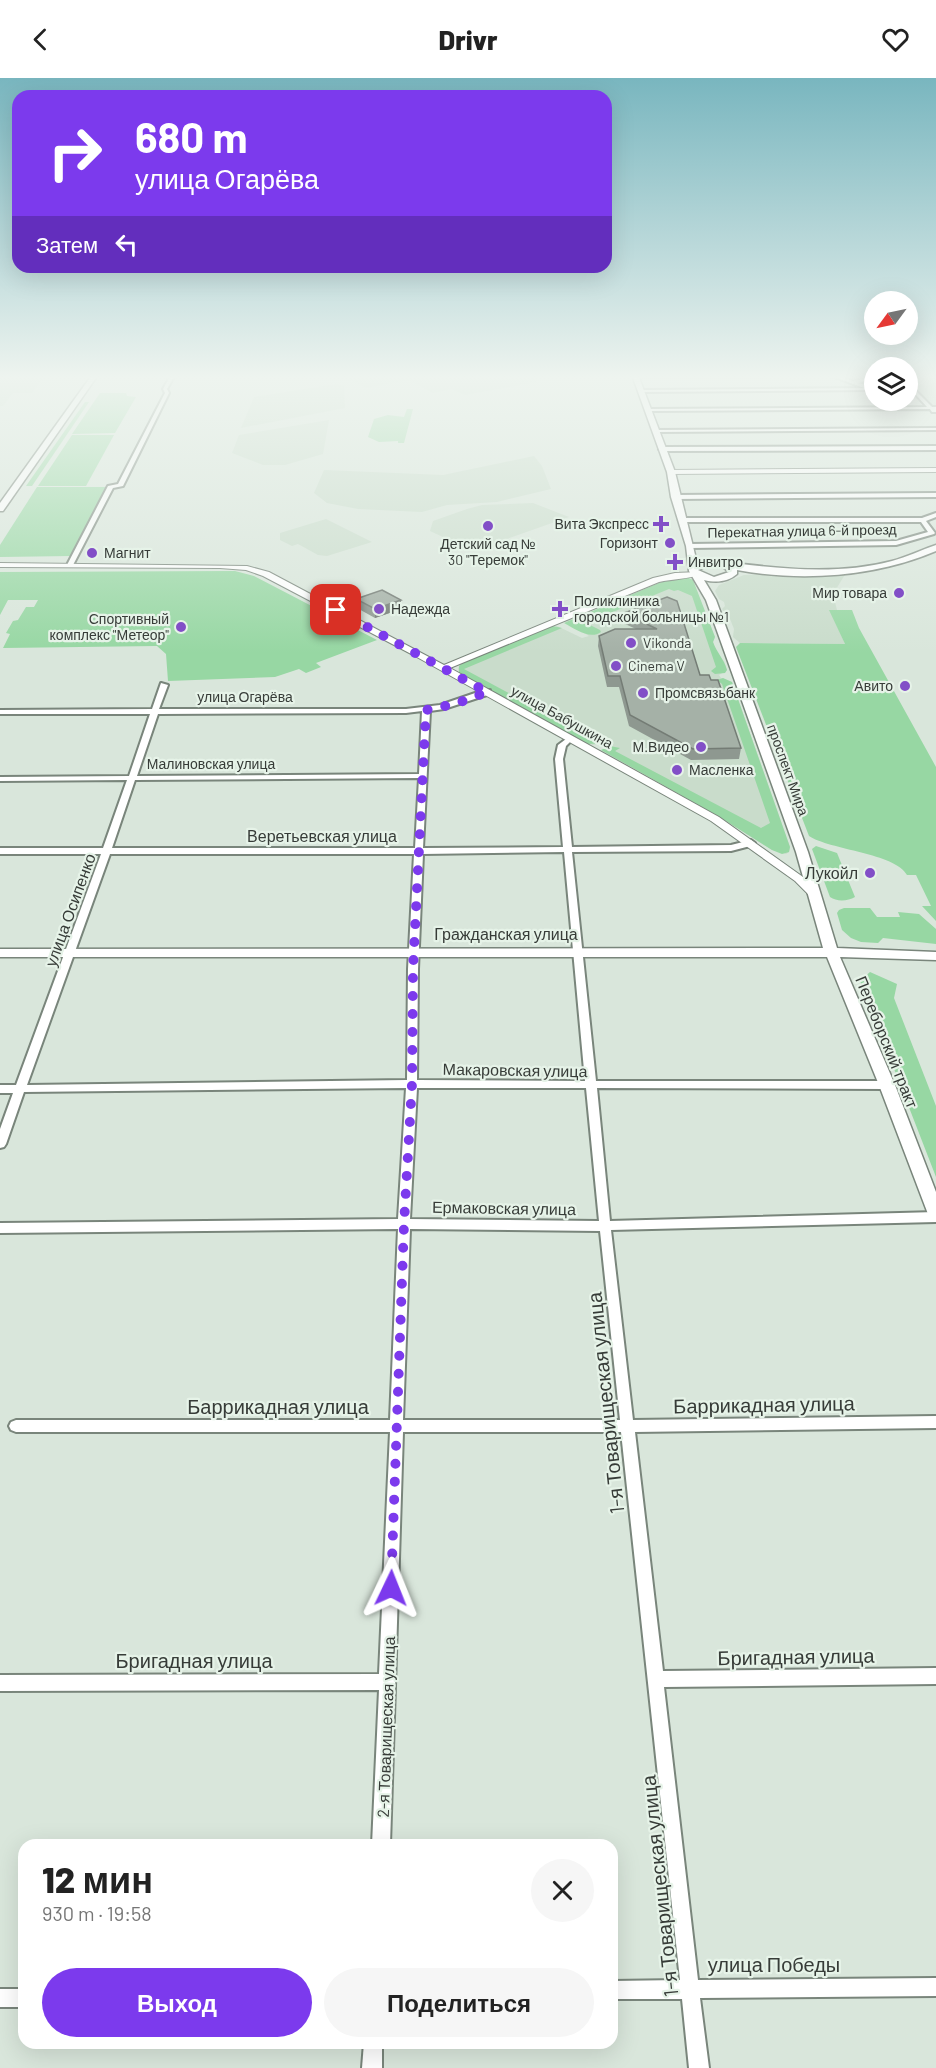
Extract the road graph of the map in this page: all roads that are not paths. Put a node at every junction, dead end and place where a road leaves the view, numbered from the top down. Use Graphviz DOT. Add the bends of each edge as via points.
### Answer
graph roads {
  1 [pos="29,468"];
  2 [pos="129,468"];
  3 [pos="669,468"];
  4 [pos="936,470"];
  5 [pos="671,472"];
  6 [pos="936,495"];
  7 [pos="675,497"];
  8 [pos="0,509"];
  9 [pos="936,515"];
  10 [pos="682,520"];
  11 [pos="922,520"];
  12 [pos="690,546"];
  13 [pos="936,548"];
  14 [pos="721,564"];
  15 [pos="0,565"];
  16 [pos="70,565"];
  17 [pos="773,570"];
  18 [pos="694,572"];
  19 [pos="728,577"];
  20 [pos="711,600"];
  21 [pos="443,668"];
  22 [pos="164,685"];
  23 [pos="487,692"];
  24 [pos="157,710"];
  25 [pos="426,710"];
  26 [pos="0,712"];
  27 [pos="570,738"];
  28 [pos="422,776"];
  29 [pos="0,778"];
  30 [pos="132,778"];
  31 [pos="751,843"];
  32 [pos="107,850"];
  33 [pos="569,850"];
  34 [pos="0,851"];
  35 [pos="419,851"];
  36 [pos="764,852"];
  37 [pos="802,852"];
  38 [pos="813,893"];
  39 [pos="579,950"];
  40 [pos="414,951"];
  41 [pos="831,951"];
  42 [pos="70,952"];
  43 [pos="0,953"];
  44 [pos="936,956"];
  45 [pos="412,1084"];
  46 [pos="887,1085"];
  47 [pos="593,1086"];
  48 [pos="0,1089"];
  49 [pos="21,1089"];
  50 [pos="0,1144"];
  51 [pos="936,1216"];
  52 [pos="404,1224"];
  53 [pos="605,1226"];
  54 [pos="0,1228"];
  55 [pos="936,1422"];
  56 [pos="16,1426"];
  57 [pos="398,1426"];
  58 [pos="629,1426"];
  59 [pos="936,1676"];
  60 [pos="656,1679"];
  61 [pos="388,1682"];
  62 [pos="0,1683"];
  63 [pos="381,1839"];
  64 [pos="936,1987"];
  65 [pos="690,1989"];
  66 [pos="618,1990"];
  67 [pos="0,1998"];
  68 [pos="18,1998"];
  69 [pos="373,2049"];
  70 [pos="372,2068"];
  71 [pos="699,2068"];
  1 -- 8 [label="main road"];
  2 -- 16 [label="street" via="120,486 111,486"];
  3 -- 5 [label="main road"];
  4 -- 5 [label="street"];
  5 -- 7 [label="main road"];
  6 -- 7 [label="street"];
  7 -- 10 [label="main road"];
  9 -- 11 [label="street"];
  10 -- 11 [label="street"];
  10 -- 12 [label="main road"];
  11 -- 12 [label="street, Перекатная улица 6-й проезд" via="932,533 896,543"];
  12 -- 14 [label="main road" via="702,557"];
  12 -- 18 [label="main road"];
  13 -- 17 [label="main road" via="894,564 870,568"];
  14 -- 17 [label="main road"];
  14 -- 18 [label="main road" via="699,564"];
  14 -- 19 [label="main road" via="734,570"];
  15 -- 16 [label="street, улица Бабушкина"];
  16 -- 21 [label="street, улица Бабушкина" via="220,566 259,571"];
  17 -- 19 [label="main road"];
  18 -- 19 [label="main road" via="710,579"];
  18 -- 20 [label="main road, проспект Мира"];
  18 -- 21 [label="street" via="656,580"];
  19 -- 20 [label="main road" via="713,587"];
  20 -- 37 [label="main road, проспект Мира"];
  21 -- 23 [label="street, улица Бабушкина"];
  22 -- 24 [label="street, улица Осипенко"];
  23 -- 25 [label="street, улица Огарёва"];
  23 -- 27 [label="street, улица Бабушкина"];
  24 -- 25 [label="street, улица Огарёва"];
  24 -- 26 [label="street, улица Огарёва"];
  24 -- 30 [label="street, улица Осипенко"];
  25 -- 28 [label="street, 2-я Товарищеская улица"];
  27 -- 31 [label="street, улица Бабушкина"];
  27 -- 33 [label="street, 1-я Товарищеская улица" via="562,745 559,759"];
  28 -- 30 [label="street, Малиновская улица"];
  28 -- 35 [label="street, 2-я Товарищеская улица"];
  29 -- 30 [label="street, Малиновская улица"];
  30 -- 32 [label="street, улица Осипенко"];
  31 -- 33 [label="street, Веретьевская улица" via="731,848"];
  31 -- 36 [label="street, улица Бабушкина"];
  32 -- 34 [label="street, Веретьевская улица"];
  32 -- 35 [label="street, Веретьевская улица"];
  32 -- 42 [label="street, улица Осипенко"];
  33 -- 35 [label="street, Веретьевская улица"];
  33 -- 39 [label="street, 1-я Товарищеская улица"];
  35 -- 40 [label="street, 2-я Товарищеская улица"];
  36 -- 37 [label="street" via="791,863"];
  36 -- 38 [label="street, улица Бабушкина"];
  37 -- 38 [label="main road, проспект Мира"];
  38 -- 41 [label="main road, проспект Мира"];
  39 -- 40 [label="main road, Гражданская улица"];
  39 -- 41 [label="main road, Гражданская улица"];
  39 -- 47 [label="street, 1-я Товарищеская улица"];
  40 -- 42 [label="main road, Гражданская улица"];
  40 -- 45 [label="street, 2-я Товарищеская улица"];
  41 -- 44 [label="main road, Гражданская улица"];
  41 -- 46 [label="main road, Переборский тракт"];
  42 -- 43 [label="main road, Гражданская улица"];
  42 -- 49 [label="street, улица Осипенко"];
  45 -- 47 [label="street, Макаровская улица"];
  45 -- 49 [label="street, Макаровская улица"];
  45 -- 52 [label="street, 2-я Товарищеская улица"];
  46 -- 47 [label="street, Макаровская улица"];
  46 -- 51 [label="main road, Переборский тракт"];
  47 -- 53 [label="street, 1-я Товарищеская улица"];
  48 -- 49 [label="street, Макаровская улица"];
  49 -- 50 [label="street, улица Осипенко"];
  51 -- 53 [label="street, Ермаковская улица"];
  52 -- 53 [label="street, Ермаковская улица"];
  52 -- 54 [label="street, Ермаковская улица"];
  52 -- 57 [label="street, 2-я Товарищеская улица"];
  53 -- 58 [label="street, 1-я Товарищеская улица"];
  55 -- 58 [label="street, Баррикадная улица"];
  56 -- 57 [label="street, Баррикадная улица"];
  57 -- 58 [label="street, Баррикадная улица"];
  57 -- 61 [label="street, 2-я Товарищеская улица"];
  58 -- 60 [label="street, 1-я Товарищеская улица"];
  59 -- 60 [label="street, Бригадная улица"];
  60 -- 65 [label="street, 1-я Товарищеская улица"];
  61 -- 62 [label="street, Бригадная улица"];
  61 -- 63 [label="street, 2-я Товарищеская улица"];
  64 -- 65 [label="street, улица Победы"];
  65 -- 66 [label="street, улица Победы"];
  65 -- 71 [label="street, 1-я Товарищеская улица"];
  67 -- 68 [label="street"];
  69 -- 70 [label="street"];
}
